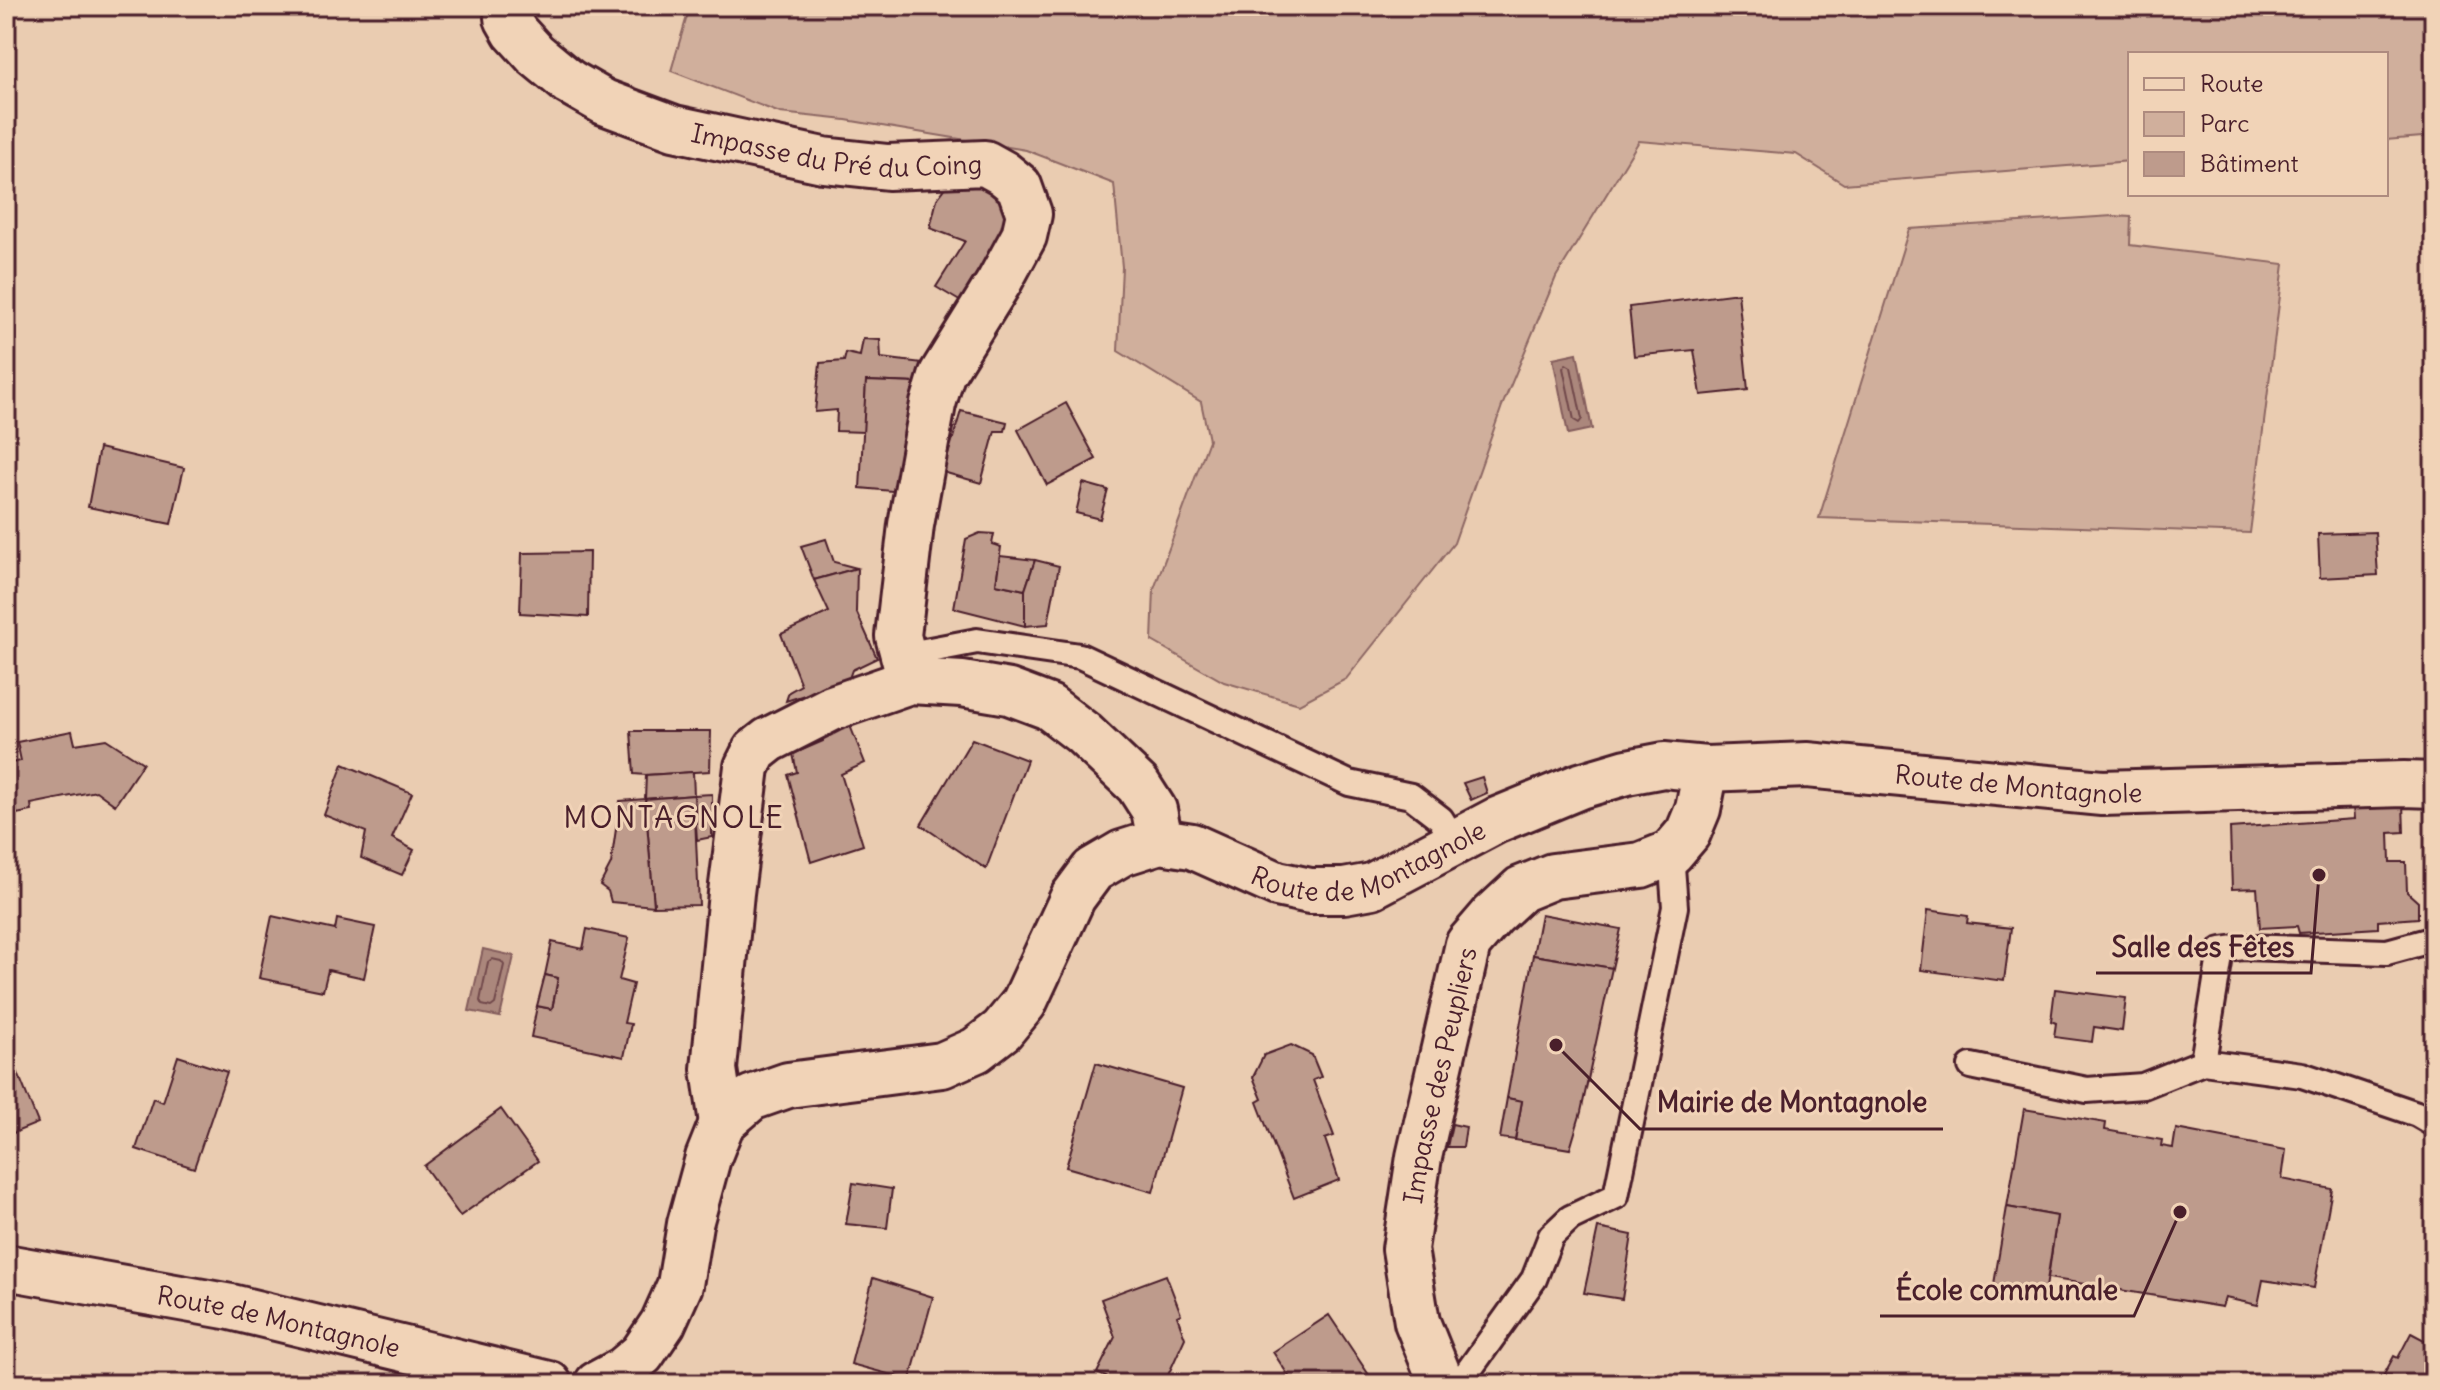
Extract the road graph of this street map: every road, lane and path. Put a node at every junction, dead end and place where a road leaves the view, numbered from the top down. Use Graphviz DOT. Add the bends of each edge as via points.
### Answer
graph roads {
  1 [pos="508,6"];
  2 [pos="907,668"];
  3 [pos="1706,769"];
  4 [pos="2434,785"];
  5 [pos="1160,841"];
  6 [pos="1455,842"];
  7 [pos="1671,853"];
  8 [pos="2434,937"];
  9 [pos="2203,1062"];
  10 [pos="1971,1066"];
  11 [pos="722,1123"];
  12 [pos="2434,1124"];
  13 [pos="6,1267"];
  14 [pos="614,1379"];
  15 [pos="549,1384"];
  16 [pos="1442,1384"];
  17 [pos="1459,1384"];
  1 -- 2 [label="street, Impasse du Pré du Coing" via="507,18 515,32 569,82 604,102 674,128 823,160 888,167 985,163 1019,186 1029,214 1024,236 942,374 933,404 898,636"];
  2 -- 5 [label="street" via="1049,707 1138,785 1154,810"];
  2 -- 6 [label="lane" via="977,641 1080,656 1349,783 1411,796 1441,819"];
  2 -- 11 [label="street" via="789,729 755,751 747,767 714,1069"];
  3 -- 4 [label="street, Route de Montagnole" via="1807,765 2102,793"];
  3 -- 6 [label="street, Route de Montagnole" via="1664,765 1616,775 1497,820"];
  3 -- 7 [label="street" via="1698,809 1688,833"];
  5 -- 6 [label="street, Route de Montagnole" via="1192,846 1277,884 1310,891 1372,886"];
  5 -- 11 [label="street, Route de Montagnole" via="1122,853 1093,870 1073,897 1024,1003 976,1050 942,1065 788,1085 751,1098"];
  7 -- 16 [label="street, Impasse des Peupliers" via="1641,865 1553,876 1521,889 1468,944 1419,1157 1405,1249 1417,1322"];
  7 -- 17 [label="lane" via="1675,907 1616,1196 1570,1218 1551,1236 1534,1279"];
  8 -- 9 [label="lane" via="2387,952 2221,950"];
  9 -- 10 [label="lane" via="2143,1086 2087,1090"];
  9 -- 12 [label="lane" via="2302,1075"];
  11 -- 14 [label="street, Route de Montagnole" via="690,1224 680,1285 652,1340"];
  13 -- 15 [label="street, Route de Montagnole" via="231,1307"];
}
